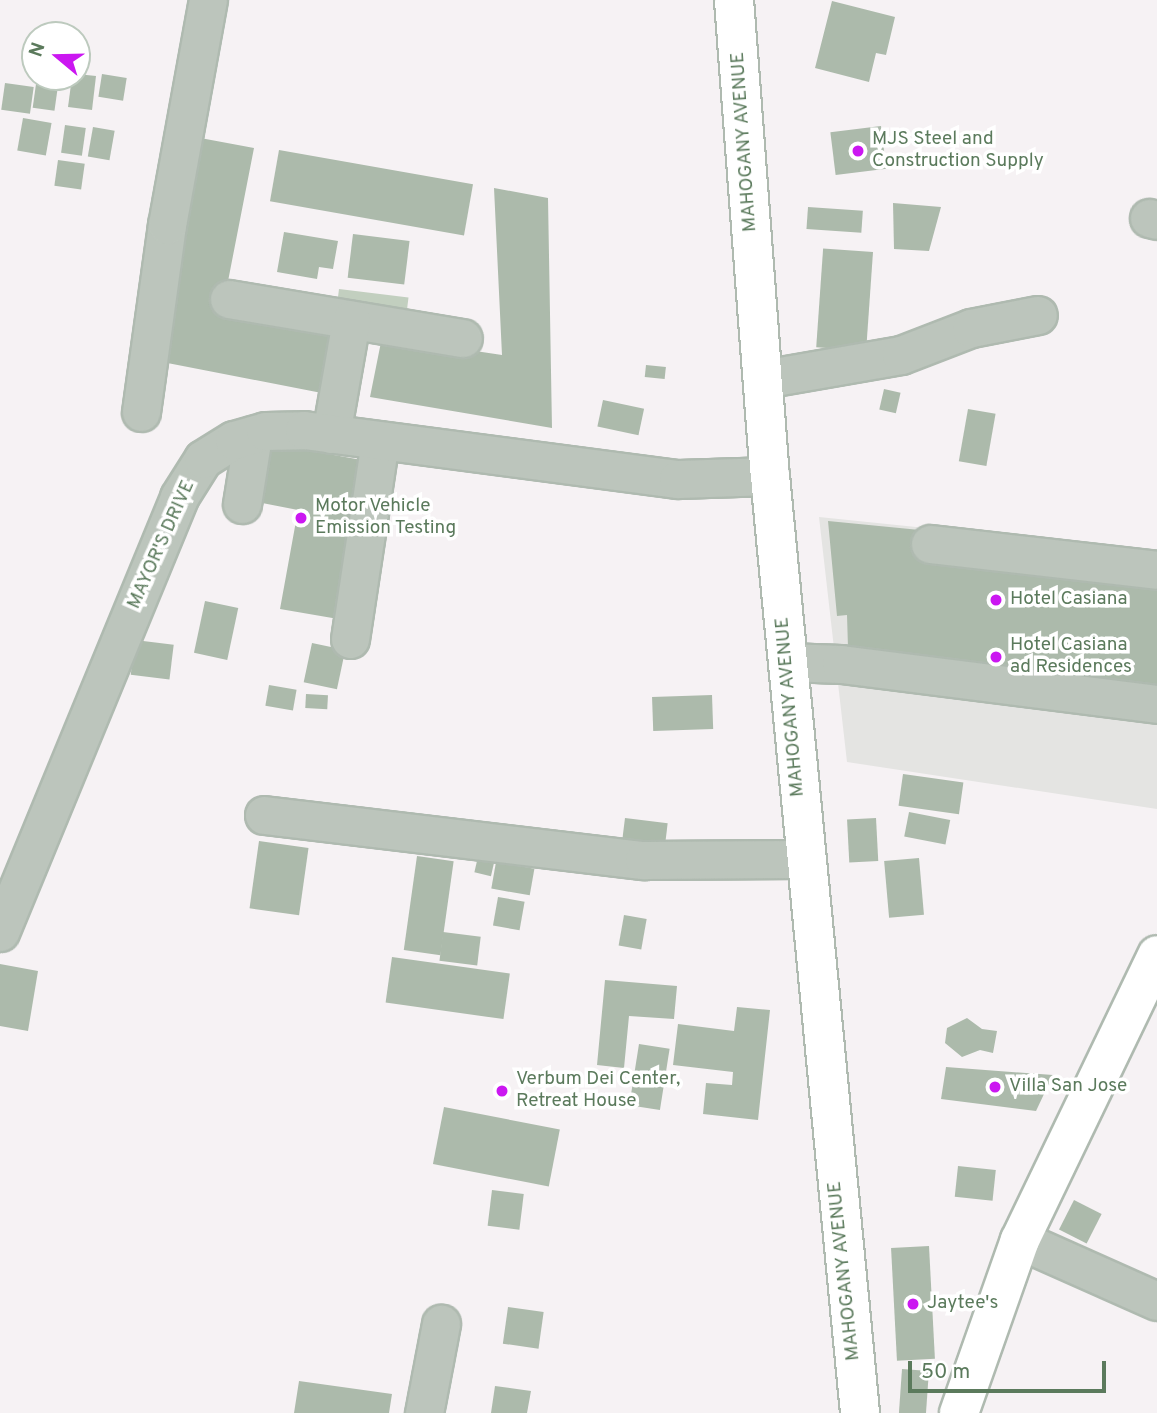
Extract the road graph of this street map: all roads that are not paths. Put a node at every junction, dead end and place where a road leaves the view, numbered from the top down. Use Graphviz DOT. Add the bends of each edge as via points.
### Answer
graph roads {
  1 [pos="208,0"];
  2 [pos="734,0"];
  3 [pos="229,299"];
  4 [pos="1038,315"];
  5 [pos="351,320"];
  6 [pos="463,338"];
  7 [pos="763,379"];
  8 [pos="141,412"];
  9 [pos="331,434"];
  10 [pos="253,435"];
  11 [pos="380,440"];
  12 [pos="770,476"];
  13 [pos="242,504"];
  14 [pos="930,544"];
  15 [pos="1157,570"];
  16 [pos="350,639"];
  17 [pos="787,662"];
  18 [pos="1157,704"];
  19 [pos="264,815"];
  20 [pos="805,859"];
  21 [pos="0,932"];
  22 [pos="1157,955"];
  23 [pos="1020,1240"];
  24 [pos="1157,1301"];
  25 [pos="441,1324"];
  26 [pos="424,1413"];
  27 [pos="860,1413"];
  28 [pos="959,1413"];
  1 -- 8 [label="street" via="167,225"];
  2 -- 7 [label="main road, MAHOGANY AVENUE"];
  3 -- 5 [label="street"];
  4 -- 7 [label="street" via="971,328 901,355"];
  5 -- 6 [label="street"];
  5 -- 9 [label="street"];
  7 -- 12 [label="main road, MAHOGANY AVENUE"];
  9 -- 10 [label="street, MAYOR'S DRIVE" via="304,430"];
  9 -- 11 [label="street, MAYOR'S DRIVE"];
  10 -- 13 [label="street"];
  10 -- 21 [label="street, MAYOR'S DRIVE" via="203,459 179,497"];
  11 -- 12 [label="street, MAYOR'S DRIVE" via="678,479"];
  11 -- 16 [label="street"];
  12 -- 17 [label="main road, MAHOGANY AVENUE"];
  14 -- 15 [label="street"];
  17 -- 18 [label="street" via="841,664"];
  17 -- 20 [label="main road, MAHOGANY AVENUE"];
  19 -- 20 [label="street" via="644,860"];
  20 -- 27 [label="main road, MAHOGANY AVENUE"];
  22 -- 23 [label="main road"];
  23 -- 24 [label="street"];
  23 -- 28 [label="main road"];
  25 -- 26 [label="street"];
}
